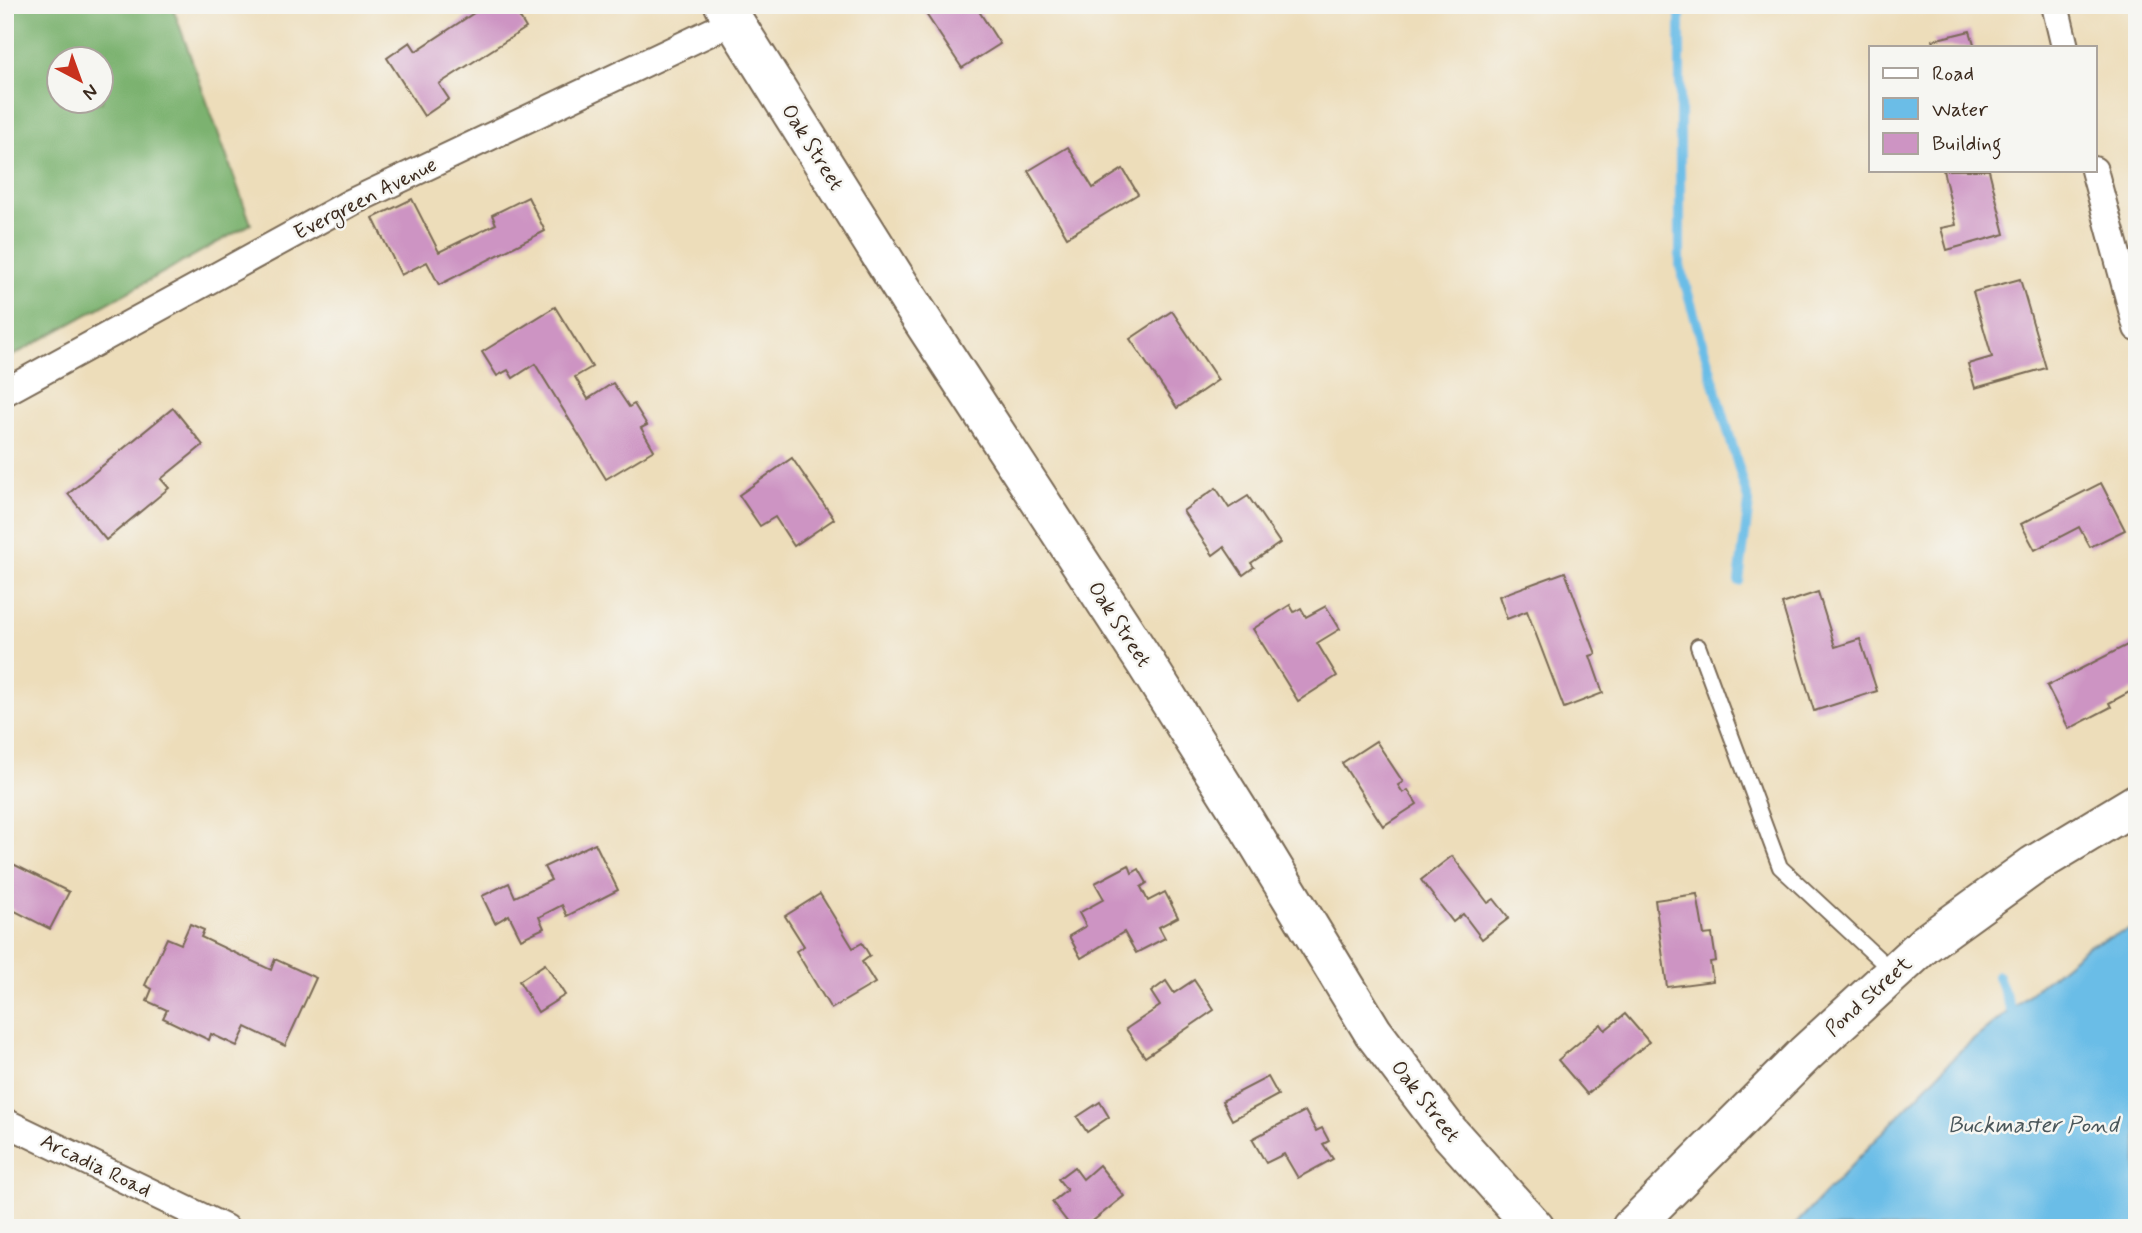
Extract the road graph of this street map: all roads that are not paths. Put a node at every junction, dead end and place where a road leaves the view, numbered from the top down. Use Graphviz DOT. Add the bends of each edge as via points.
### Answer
graph roads {
  1 [pos="2054,5"];
  2 [pos="729,13"];
  3 [pos="2065,46"];
  4 [pos="2095,172"];
  5 [pos="2137,328"];
  6 [pos="5,393"];
  7 [pos="1698,646"];
  8 [pos="2137,803"];
  9 [pos="1894,972"];
  10 [pos="5,1122"];
  11 [pos="225,1228"];
  12 [pos="1535,1228"];
  13 [pos="1631,1228"];
  1 -- 3 [label="street"];
  2 -- 6 [label="street, Evergreen Avenue" via="352,202"];
  2 -- 12 [label="street, Oak Street" via="1145,662 1373,1032 1449,1132"];
  4 -- 5 [label="street"];
  7 -- 9 [label="lane" via="1780,867"];
  8 -- 9 [label="street, Pond Street" via="2034,865"];
  9 -- 13 [label="street, Pond Street" via="1751,1106"];
  10 -- 11 [label="street, Arcadia Road"];
}
